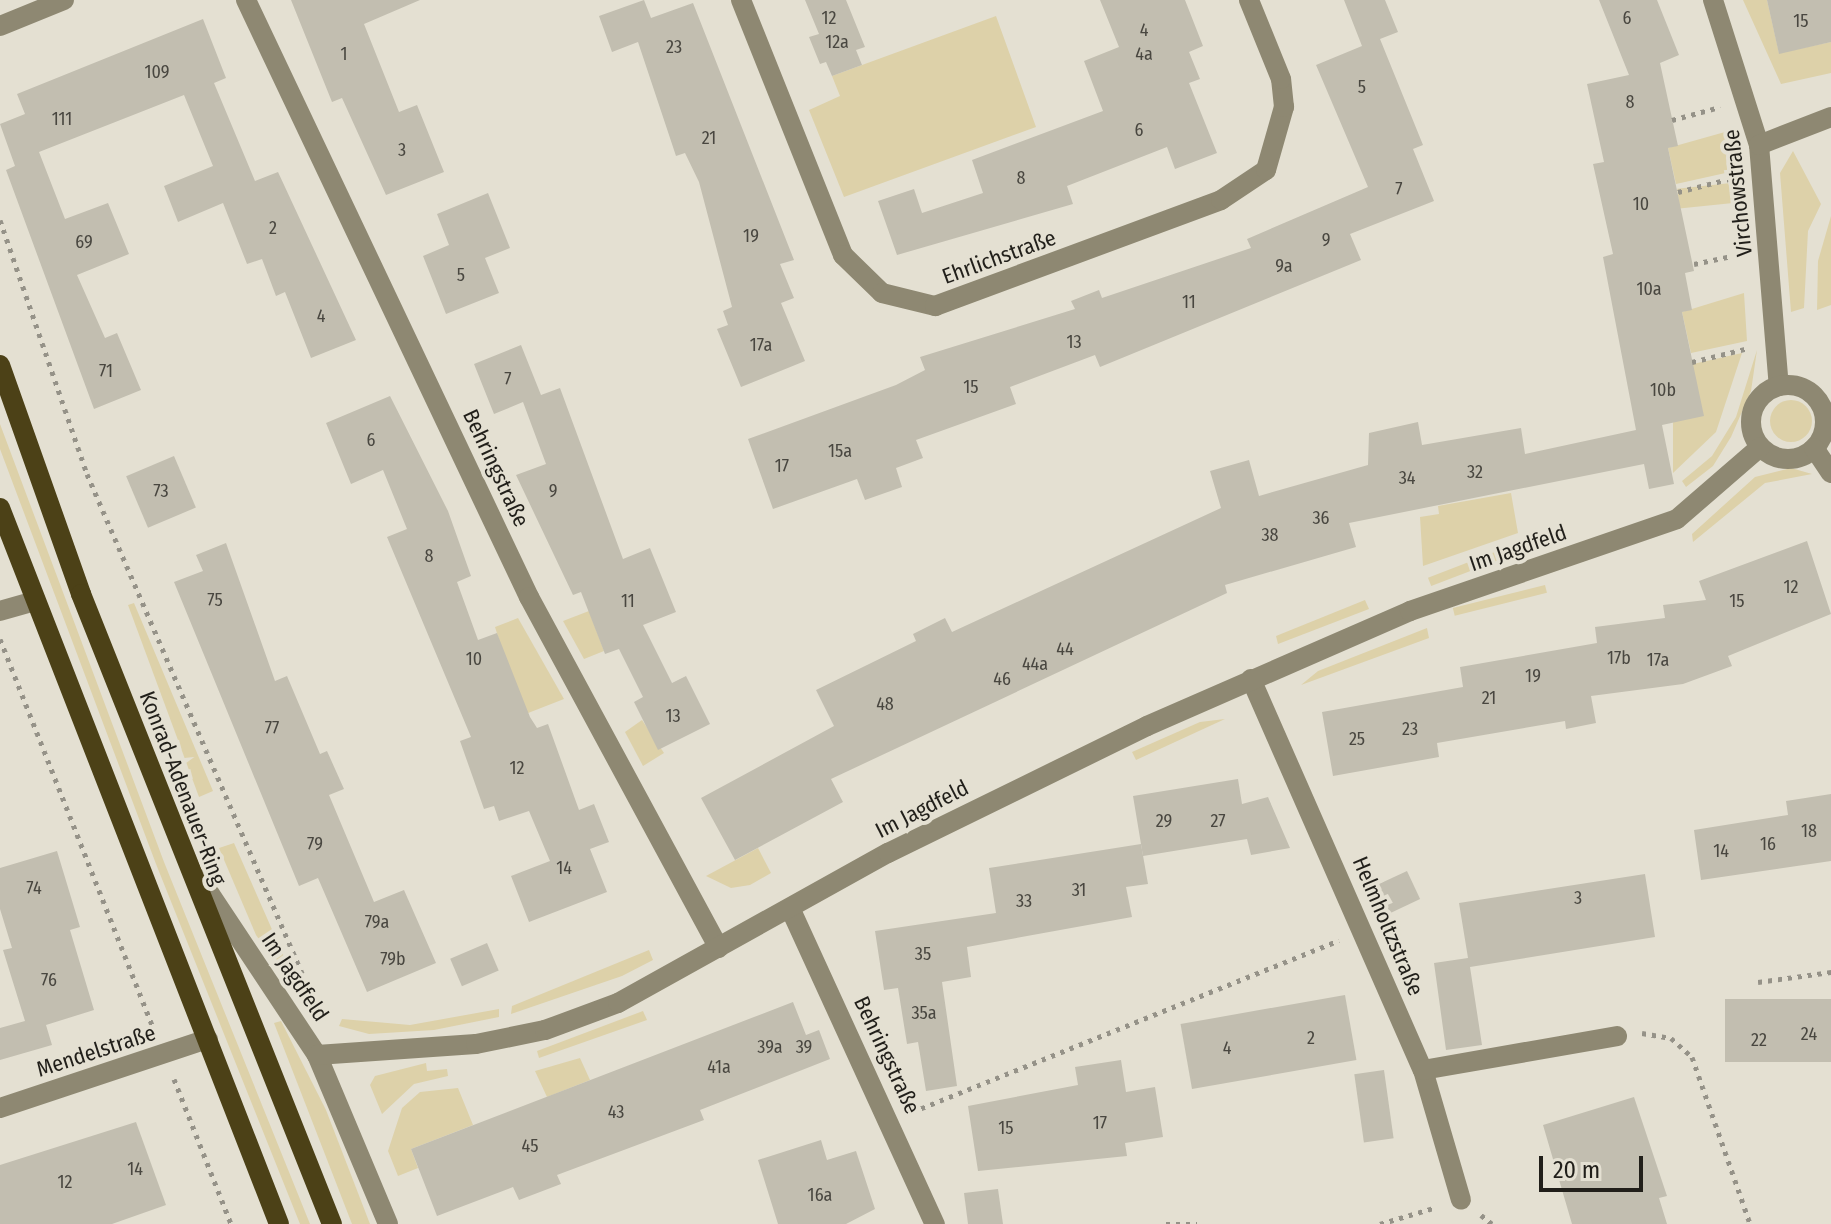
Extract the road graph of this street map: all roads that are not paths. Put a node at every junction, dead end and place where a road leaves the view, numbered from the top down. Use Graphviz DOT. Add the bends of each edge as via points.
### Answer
graph roads {
  1 [pos="64,0"];
  2 [pos="246,0"];
  3 [pos="741,0"];
  4 [pos="1249,0"];
  5 [pos="1713,0"];
  6 [pos="0,26"];
  7 [pos="1831,117"];
  8 [pos="1759,145"];
  9 [pos="0,365"];
  10 [pos="1779,386"];
  11 [pos="1760,447"];
  12 [pos="1814,448"];
  13 [pos="1831,473"];
  14 [pos="0,508"];
  15 [pos="34,601"];
  16 [pos="0,611"];
  17 [pos="1251,679"];
  18 [pos="179,845"];
  19 [pos="790,908"];
  20 [pos="719,948"];
  21 [pos="1617,1036"];
  22 [pos="208,1039"];
  23 [pos="317,1055"];
  24 [pos="1423,1070"];
  25 [pos="0,1108"];
  26 [pos="1461,1200"];
  27 [pos="279,1224"];
  28 [pos="332,1224"];
  29 [pos="388,1224"];
  30 [pos="935,1224"];
  1 -- 6 [label="street"];
  2 -- 20 [label="street, Behringstraße" via="529,597"];
  3 -- 4 [label="street, Ehrlichstraße" via="843,255 882,293 935,306 1221,200 1266,170 1284,107 1281,79"];
  5 -- 8 [label="street, Virchowstraße"];
  7 -- 8 [label="street"];
  8 -- 10 [label="street, Virchowstraße"];
  9 -- 18 [label="main road, Konrad-Adenauer-Ring"];
  10 -- 11 [label="street" via="1753,411"];
  10 -- 12 [label="street" via="1803,388 1820,404 1825,427"];
  11 -- 12 [label="street" via="1793,459"];
  11 -- 17 [label="street, Im Jagdfeld" via="1677,519 1410,611"];
  12 -- 13 [label="street"];
  14 -- 15 [label="main road"];
  15 -- 16 [label="street"];
  15 -- 22 [label="main road"];
  17 -- 19 [label="street, Im Jagdfeld" via="1037,776"];
  17 -- 24 [label="street, Helmholtzstraße"];
  18 -- 23 [label="street, Im Jagdfeld"];
  18 -- 28 [label="main road, Konrad-Adenauer-Ring"];
  19 -- 20 [label="street, Im Jagdfeld"];
  19 -- 30 [label="street, Behringstraße"];
  20 -- 23 [label="street, Im Jagdfeld" via="618,1003 545,1030 421,1050"];
  21 -- 24 [label="street"];
  22 -- 25 [label="street, Mendelstraße"];
  22 -- 27 [label="main road"];
  23 -- 29 [label="street"];
  24 -- 26 [label="street, Helmholtzstraße"];
}
